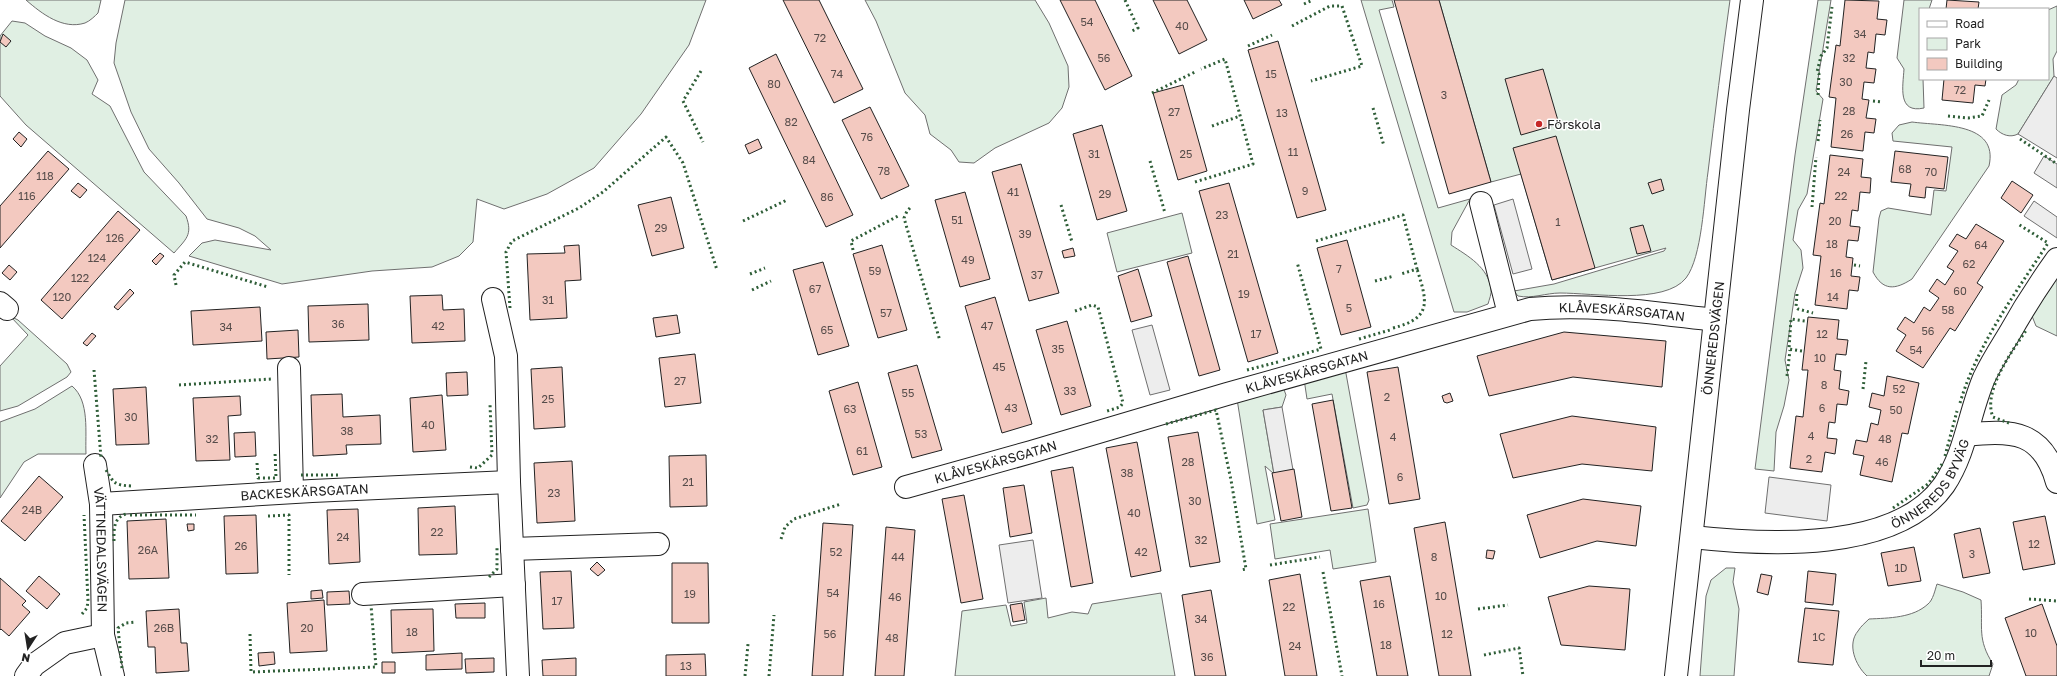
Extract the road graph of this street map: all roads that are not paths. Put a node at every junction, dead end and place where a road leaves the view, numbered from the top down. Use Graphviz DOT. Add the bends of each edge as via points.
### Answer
graph roads {
  1 [pos="1752,0"];
  2 [pos="1481,203"];
  3 [pos="2057,260"];
  4 [pos="493,299"];
  5 [pos="1509,314"];
  6 [pos="1715,320"];
  7 [pos="288,368"];
  8 [pos="1967,435"];
  9 [pos="95,464"];
  10 [pos="509,482"];
  11 [pos="2057,482"];
  12 [pos="906,487"];
  13 [pos="292,492"];
  14 [pos="101,504"];
  15 [pos="1692,537"];
  16 [pos="658,544"];
  17 [pos="512,549"];
  18 [pos="514,585"];
  19 [pos="363,594"];
  20 [pos="103,635"];
  21 [pos="26,676"];
  22 [pos="113,676"];
  23 [pos="518,676"];
  24 [pos="1676,676"];
  1 -- 6 [label="street, ÖNNEREDSVÄGEN"];
  2 -- 5 [label="street"];
  3 -- 8 [label="street, ÖNNEREDS BYVÄG" via="2036,288 1984,378"];
  4 -- 10 [label="street" via="506,356"];
  5 -- 6 [label="street, KLÅVESKÄRSGATAN" via="1561,306 1597,307"];
  5 -- 12 [label="street, KLÅVESKÄRSGATAN"];
  6 -- 15 [label="street, ÖNNEREDSVÄGEN"];
  7 -- 13 [label="street"];
  8 -- 11 [label="street" via="1989,432 2027,437 2046,454 2053,466"];
  8 -- 15 [label="street, ÖNNEREDS BYVÄG" via="1944,485 1930,501 1896,524 1863,534 1784,542 1762,543"];
  9 -- 14 [label="street, VÄTTNEDALSVÄGEN"];
  10 -- 13 [label="street, BACKESKÄRSGATAN"];
  10 -- 17 [label="street"];
  13 -- 14 [label="street, BACKESKÄRSGATAN"];
  14 -- 20 [label="street, VÄTTNEDALSVÄGEN"];
  15 -- 24 [label="street, ÖNNEREDSVÄGEN"];
  16 -- 17 [label="street"];
  17 -- 18 [label="street"];
  18 -- 19 [label="street"];
  18 -- 23 [label="street"];
  20 -- 21 [label="street" via="65,643 34,665"];
  20 -- 22 [label="street, VÄTTNEDALSVÄGEN"];
}
